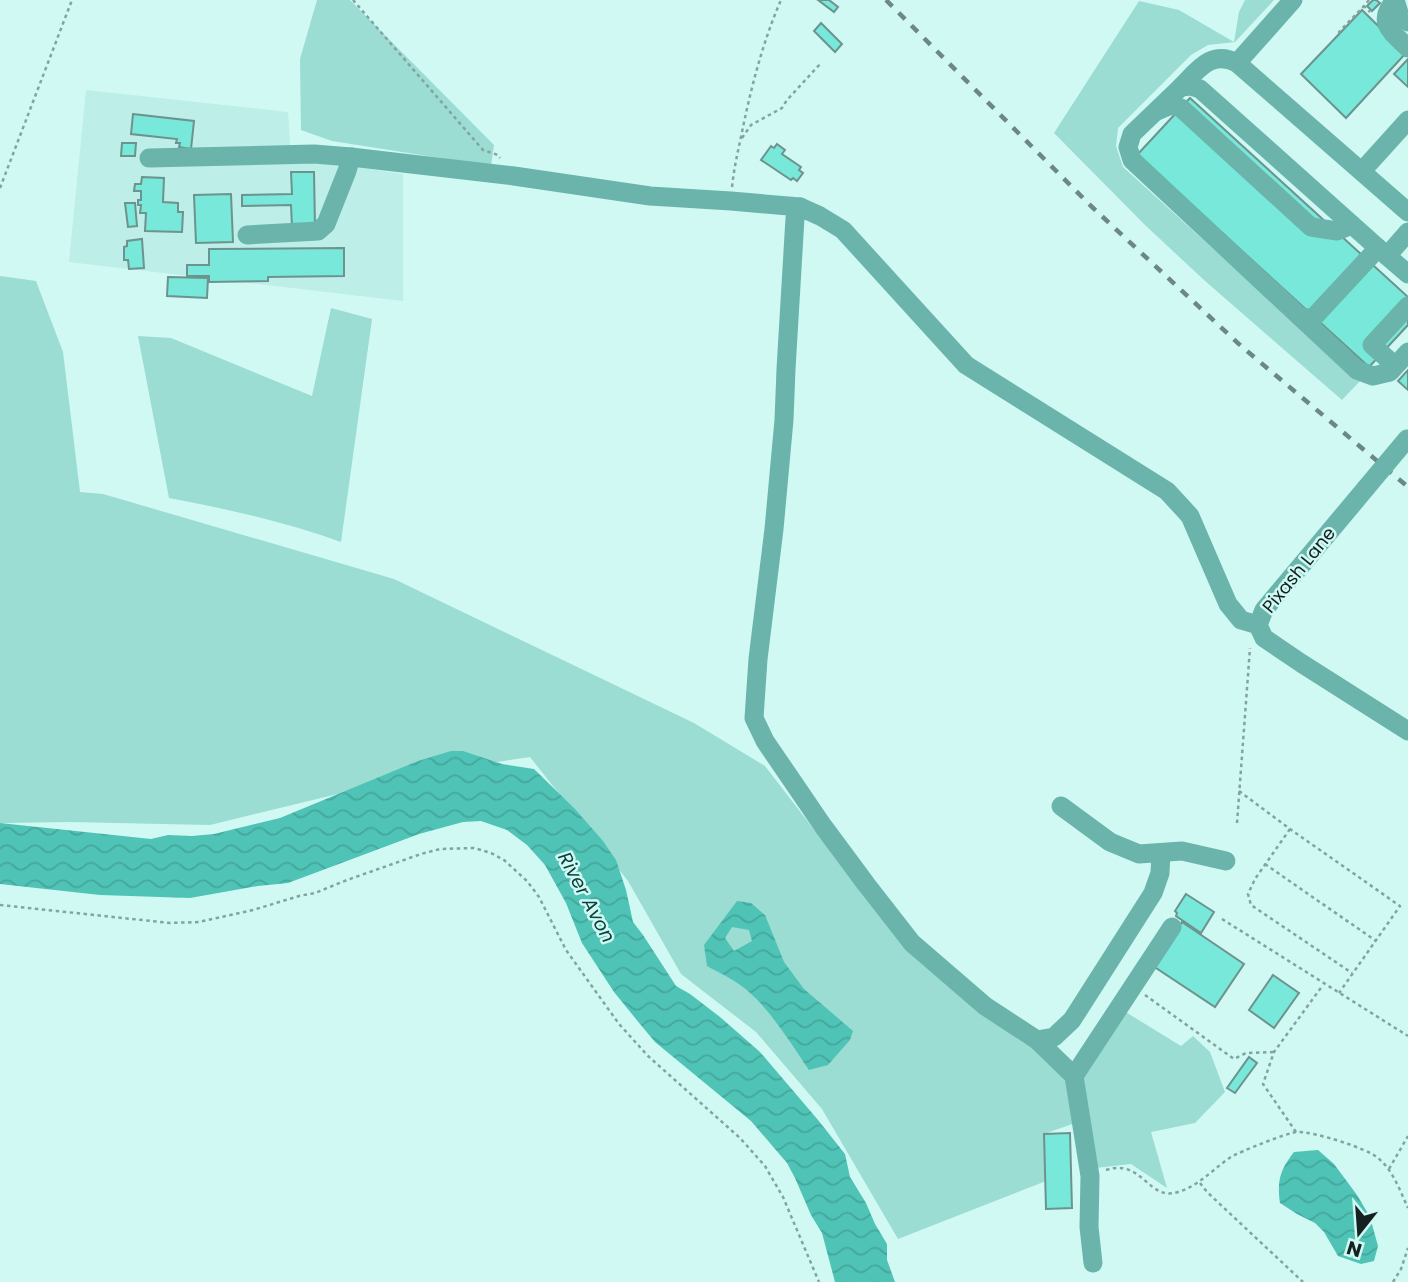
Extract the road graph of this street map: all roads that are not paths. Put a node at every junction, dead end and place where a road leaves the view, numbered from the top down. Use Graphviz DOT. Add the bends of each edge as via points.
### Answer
graph roads {
  1 [pos="1293,0"];
  2 [pos="1395,0"];
  3 [pos="1408,22"];
  4 [pos="1408,48"];
  5 [pos="1237,63"];
  6 [pos="1181,87"];
  7 [pos="1156,111"];
  8 [pos="1408,120"];
  9 [pos="351,157"];
  10 [pos="149,158"];
  11 [pos="1362,171"];
  12 [pos="800,207"];
  13 [pos="1408,212"];
  14 [pos="1352,225"];
  15 [pos="1408,232"];
  16 [pos="247,235"];
  17 [pos="1383,252"];
  18 [pos="1408,274"];
  19 [pos="1408,306"];
  20 [pos="1299,316"];
  21 [pos="1403,358"];
  22 [pos="1407,438"];
  23 [pos="1258,625"];
  24 [pos="1408,731"];
  25 [pos="1061,806"];
  26 [pos="1161,853"];
  27 [pos="1226,861"];
  28 [pos="1172,928"];
  29 [pos="1037,1040"];
  30 [pos="1074,1076"];
  31 [pos="1093,1264"];
  1 -- 5 [label="street"];
  2 -- 3 [label="street" via="1400,16"];
  2 -- 4 [label="street" via="1385,24"];
  5 -- 6 [label="street" via="1214,59"];
  5 -- 11 [label="street"];
  6 -- 7 [label="street"];
  6 -- 14 [label="street" via="1200,89"];
  7 -- 14 [label="street" via="1171,105 1181,108 1311,227 1337,231"];
  7 -- 20 [label="street" via="1132,134 1128,147 1132,160"];
  8 -- 11 [label="street"];
  9 -- 10 [label="street"];
  9 -- 12 [label="street" via="650,196"];
  9 -- 16 [label="street" via="326,224 318,231"];
  11 -- 13 [label="street"];
  12 -- 23 [label="street" via="843,230 966,365 1167,491 1190,516 1228,604 1241,620"];
  12 -- 29 [label="street" via="795,218 785,420 754,718 823,826 912,943 985,1006"];
  14 -- 17 [label="street"];
  15 -- 17 [label="street"];
  17 -- 18 [label="street"];
  17 -- 20 [label="street" via="1314,317"];
  19 -- 21 [label="street" via="1372,345 1391,362"];
  20 -- 21 [label="street" via="1357,370 1373,376 1390,372"];
  22 -- 23 [label="street, Pixash Lane, bridge" via="1264,610"];
  23 -- 24 [label="street, Pixash Lane" via="1264,638"];
  25 -- 26 [label="street" via="1110,842 1139,854"];
  26 -- 27 [label="street" via="1182,851"];
  26 -- 29 [label="street" via="1153,894 1072,1020 1054,1037"];
  28 -- 30 [label="street"];
  29 -- 30 [label="street"];
  30 -- 31 [label="street" via="1090,1177"];
}
